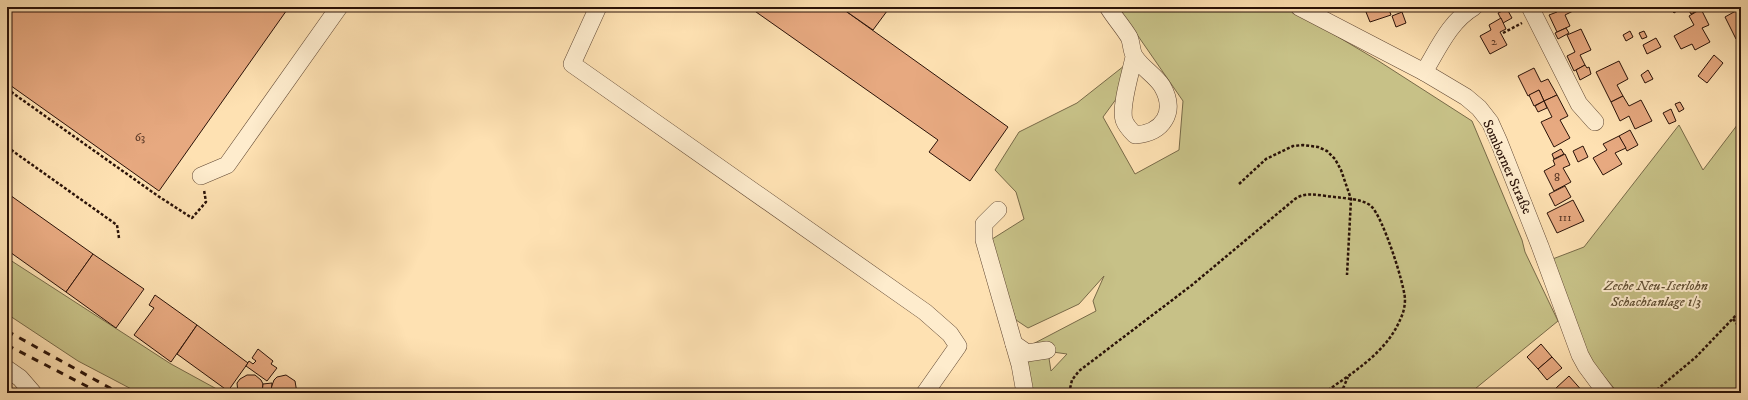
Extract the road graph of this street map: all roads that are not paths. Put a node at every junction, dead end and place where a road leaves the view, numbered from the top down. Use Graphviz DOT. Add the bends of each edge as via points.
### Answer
graph roads {
  1 [pos="339,7"];
  2 [pos="598,7"];
  3 [pos="1108,7"];
  4 [pos="1301,7"];
  5 [pos="1467,9"];
  6 [pos="1532,12"];
  7 [pos="1134,57"];
  8 [pos="1424,72"];
  9 [pos="1595,122"];
  10 [pos="201,176"];
  11 [pos="998,210"];
  12 [pos="1014,344"];
  13 [pos="1047,350"];
  14 [pos="7,369"];
  15 [pos="33,393"];
  16 [pos="925,393"];
  17 [pos="1024,393"];
  18 [pos="1606,393"];
  1 -- 10 [label="street" via="226,165"];
  2 -- 16 [label="street" via="572,64 924,312 950,334 958,346"];
  3 -- 7 [label="street" via="1129,38"];
  4 -- 8 [label="street, Somborner Straße"];
  5 -- 8 [label="street" via="1453,25"];
  6 -- 9 [label="street" via="1578,104"];
  8 -- 18 [label="street, Somborner Straße" via="1466,97 1490,122 1580,355"];
  11 -- 12 [label="street" via="984,224 984,240"];
  12 -- 13 [label="street" via="1027,353"];
  12 -- 17 [label="street"];
  14 -- 15 [label="street" via="20,378"];
}
